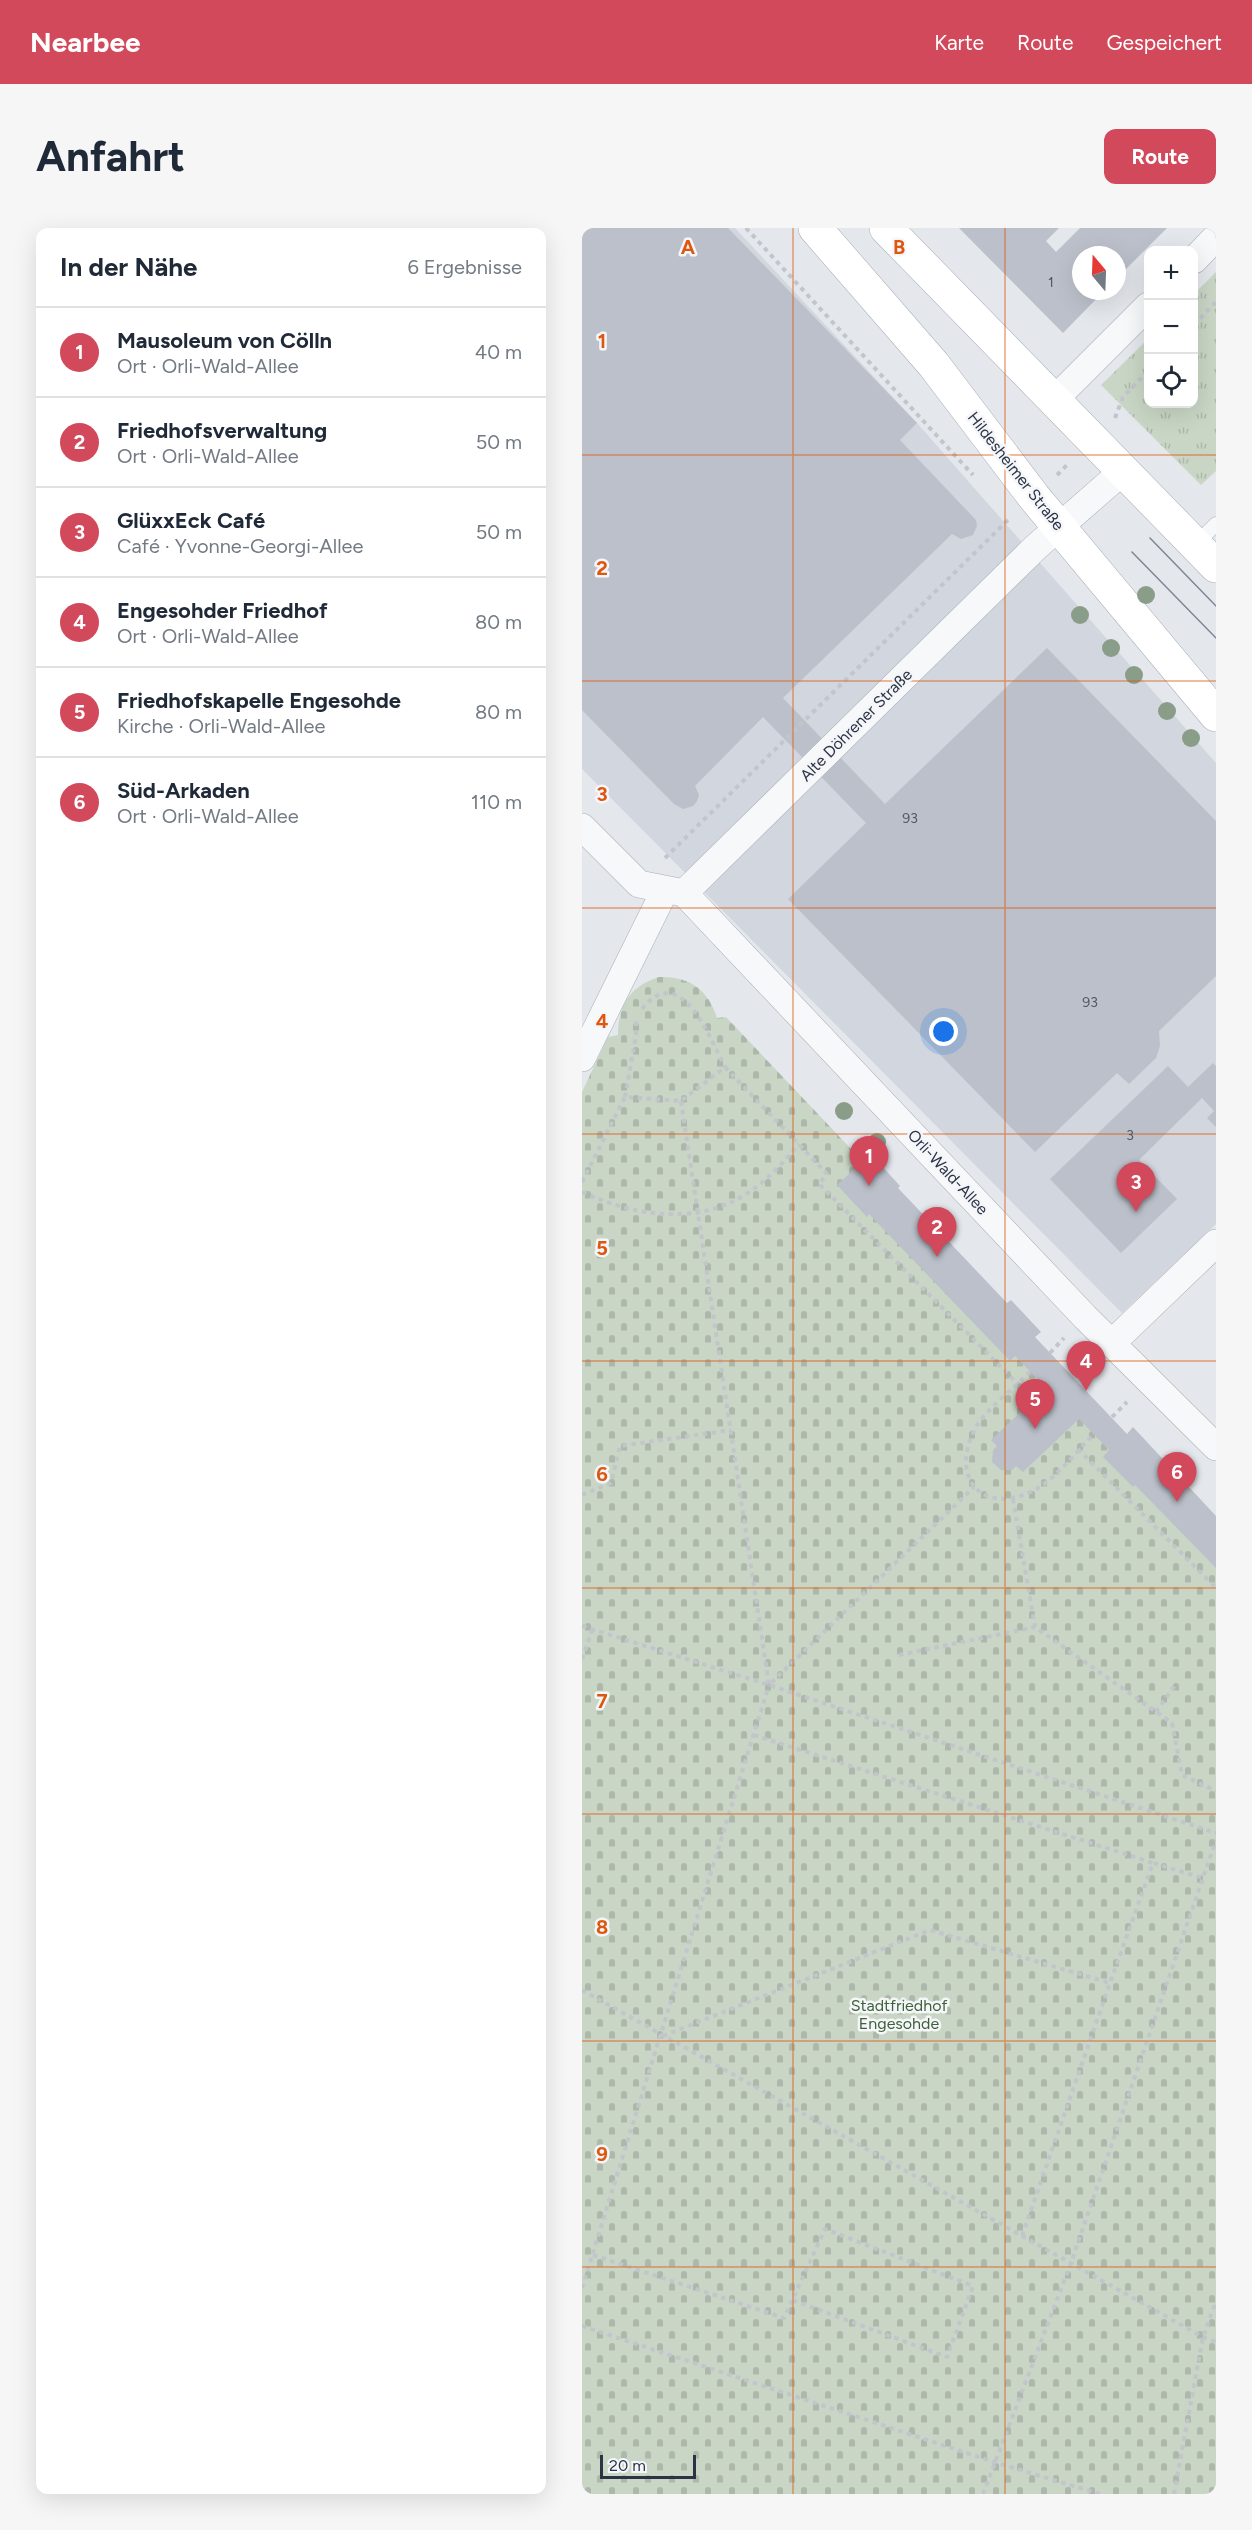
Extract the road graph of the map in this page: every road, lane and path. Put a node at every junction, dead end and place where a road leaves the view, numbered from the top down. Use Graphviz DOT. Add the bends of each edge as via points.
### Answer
graph roads {
  1 [pos="746,228"];
  2 [pos="816,228"];
  3 [pos="886,228"];
  4 [pos="1216,237"];
  5 [pos="1198,256"];
  6 [pos="1216,302"];
  7 [pos="1144,311"];
  8 [pos="1198,321"];
  9 [pos="1144,376"];
  10 [pos="1054,400"];
  11 [pos="1094,440"];
  12 [pos="1122,472"];
  13 [pos="979,482"];
  14 [pos="1023,507"];
  15 [pos="1003,508"];
  16 [pos="1048,538"];
  17 [pos="1209,545"];
  18 [pos="1216,715"];
  19 [pos="582,827"];
  20 [pos="639,884"];
  21 [pos="674,892"];
  22 [pos="582,1058"];
  23 [pos="725,1068"];
  24 [pos="625,1097"];
  25 [pos="681,1101"];
  26 [pos="799,1144"];
  27 [pos="582,1182"];
  28 [pos="582,1192"];
  29 [pos="698,1212"];
  30 [pos="1216,1244"];
  31 [pos="1112,1343"];
  32 [pos="1030,1372"];
  33 [pos="1018,1384"];
  34 [pos="731,1430"];
  35 [pos="1094,1434"];
  36 [pos="1216,1447"];
  37 [pos="1078,1449"];
  38 [pos="974,1488"];
  39 [pos="582,1495"];
  40 [pos="1012,1499"];
  41 [pos="1216,1588"];
  42 [pos="582,1626"];
  43 [pos="1035,1628"];
  44 [pos="592,1630"];
  45 [pos="899,1655"];
  46 [pos="582,1659"];
  47 [pos="1175,1684"];
  48 [pos="769,1685"];
  49 [pos="1156,1712"];
  50 [pos="754,1735"];
  51 [pos="1216,1791"];
  52 [pos="1216,1833"];
  53 [pos="1216,1840"];
  54 [pos="1153,1863"];
  55 [pos="1203,1878"];
  56 [pos="1110,1983"];
  57 [pos="582,1990"];
  58 [pos="662,2036"];
  59 [pos="1022,2236"];
  60 [pos="592,2255"];
  61 [pos="1071,2263"];
  62 [pos="582,2288"];
  63 [pos="792,2300"];
  64 [pos="1216,2301"];
  65 [pos="582,2326"];
  66 [pos="1203,2337"];
  67 [pos="1216,2342"];
  68 [pos="994,2462"];
  69 [pos="983,2494"];
  70 [pos="1100,2494"];
  71 [pos="1174,2494"];
  1 -- 13 [label="path"];
  2 -- 14 [label="main road, Hildesheimer Straße" via="934,365"];
  3 -- 10 [label="main road"];
  4 -- 5 [label="street"];
  6 -- 8 [label="path"];
  7 -- 10 [label="street"];
  9 -- 11 [label="path" via="1123,397 1116,417"];
  10 -- 11 [label="main road"];
  11 -- 12 [label="main road"];
  11 -- 14 [label="path"];
  12 -- 16 [label="street, Alte Döhrener Straße"];
  12 -- 17 [label="main road"];
  14 -- 15 [label="path"];
  14 -- 16 [label="main road, Hildesheimer Straße"];
  14 -- 16 [label="path"];
  14 -- 20 [label="path"];
  16 -- 18 [label="main road, Hildesheimer Straße"];
  16 -- 21 [label="street, Alte Döhrener Straße"];
  19 -- 20 [label="street"];
  20 -- 21 [label="street"];
  21 -- 22 [label="street, Alte Döhrener Straße"];
  21 -- 31 [label="street, Orli-Wald-Allee"];
  23 -- 24 [label="path" via="699,1016 687,1001 672,994 657,996 643,1006 637,1018"];
  23 -- 25 [label="path"];
  23 -- 26 [label="path"];
  24 -- 25 [label="path"];
  24 -- 27 [label="path"];
  25 -- 29 [label="path"];
  26 -- 29 [label="path" via="747,1193 723,1206"];
  26 -- 33 [label="path" via="827,1174 819,1184"];
  28 -- 29 [label="path" via="615,1207 654,1215"];
  29 -- 34 [label="path"];
  30 -- 31 [label="street"];
  31 -- 36 [label="street, Orli-Wald-Allee"];
  32 -- 33 [label="path"];
  33 -- 38 [label="path" via="977,1425 966,1449 966,1470"];
  34 -- 39 [label="path" via="620,1446 611,1483"];
  34 -- 48 [label="path"];
  35 -- 37 [label="path"];
  37 -- 40 [label="path" via="1039,1488"];
  37 -- 41 [label="path"];
  38 -- 40 [label="path" via="991,1498"];
  38 -- 48 [label="path"];
  40 -- 43 [label="path"];
  42 -- 44 [label="path"];
  43 -- 45 [label="path"];
  43 -- 49 [label="path"];
  44 -- 46 [label="path"];
  44 -- 48 [label="path"];
  47 -- 49 [label="path"];
  48 -- 50 [label="path"];
  48 -- 52 [label="path"];
  49 -- 51 [label="path" via="1172,1723 1182,1775"];
  50 -- 54 [label="path"];
  50 -- 58 [label="path"];
  53 -- 55 [label="path"];
  54 -- 55 [label="path"];
  54 -- 56 [label="path"];
  55 -- 61 [label="path"];
  56 -- 58 [label="path" via="930,1930"];
  56 -- 59 [label="path"];
  57 -- 58 [label="path"];
  58 -- 59 [label="path"];
  58 -- 60 [label="path"];
  59 -- 61 [label="path"];
  60 -- 62 [label="path"];
  60 -- 63 [label="path" via="784,2318"];
  61 -- 66 [label="path"];
  61 -- 68 [label="path"];
  63 -- 63 [label="path" via="825,2229 973,2286 947,2357"];
  64 -- 66 [label="path"];
  65 -- 68 [label="path"];
  66 -- 67 [label="path"];
  66 -- 71 [label="path"];
  68 -- 69 [label="path"];
  68 -- 70 [label="path"];
}
